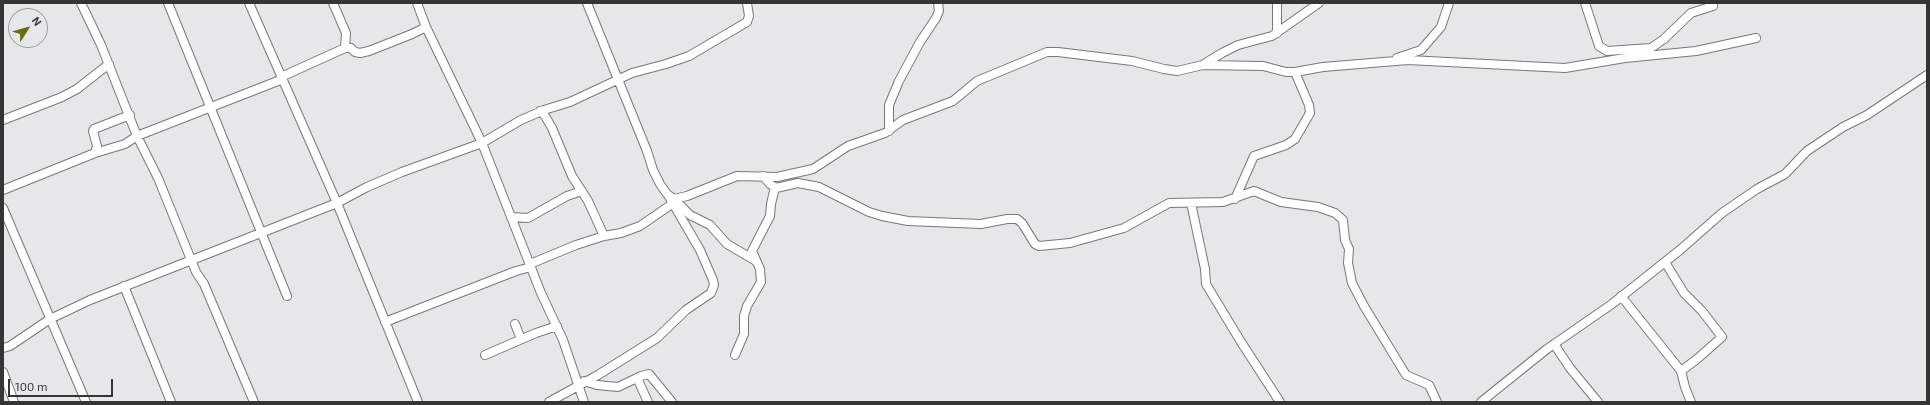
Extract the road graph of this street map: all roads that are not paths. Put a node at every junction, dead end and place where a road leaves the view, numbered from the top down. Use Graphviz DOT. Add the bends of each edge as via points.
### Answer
graph roads {
  1 [pos="81,3"];
  2 [pos="168,3"];
  3 [pos="249,3"];
  4 [pos="333,3"];
  5 [pos="417,3"];
  6 [pos="587,3"];
  7 [pos="747,3"];
  8 [pos="938,3"];
  9 [pos="1277,3"];
  10 [pos="1319,3"];
  11 [pos="1449,3"];
  12 [pos="1585,3"];
  13 [pos="1713,6"];
  14 [pos="426,27"];
  15 [pos="1277,33"];
  16 [pos="1756,38"];
  17 [pos="345,48"];
  18 [pos="1386,61"];
  19 [pos="109,64"];
  20 [pos="1203,65"];
  21 [pos="1295,72"];
  22 [pos="1927,75"];
  23 [pos="282,78"];
  24 [pos="617,80"];
  25 [pos="210,107"];
  26 [pos="540,111"];
  27 [pos="130,115"];
  28 [pos="3,120"];
  29 [pos="889,131"];
  30 [pos="137,136"];
  31 [pos="482,143"];
  32 [pos="96,153"];
  33 [pos="763,176"];
  34 [pos="775,187"];
  35 [pos="3,190"];
  36 [pos="582,191"];
  37 [pos="671,199"];
  38 [pos="1235,199"];
  39 [pos="337,203"];
  40 [pos="1190,203"];
  41 [pos="3,208"];
  42 [pos="512,217"];
  43 [pos="260,232"];
  44 [pos="604,236"];
  45 [pos="192,260"];
  46 [pos="756,261"];
  47 [pos="1665,262"];
  48 [pos="531,266"];
  49 [pos="124,286"];
  50 [pos="287,296"];
  51 [pos="1621,296"];
  52 [pos="50,319"];
  53 [pos="385,322"];
  54 [pos="515,324"];
  55 [pos="557,326"];
  56 [pos="521,339"];
  57 [pos="1554,344"];
  58 [pos="3,348"];
  59 [pos="735,354"];
  60 [pos="485,355"];
  61 [pos="1681,371"];
  62 [pos="3,372"];
  63 [pos="637,378"];
  64 [pos="581,384"];
  65 [pos="14,402"];
  66 [pos="86,402"];
  67 [pos="171,402"];
  68 [pos="254,402"];
  69 [pos="418,402"];
  70 [pos="549,402"];
  71 [pos="584,402"];
  72 [pos="648,402"];
  73 [pos="672,402"];
  74 [pos="1280,402"];
  75 [pos="1437,402"];
  76 [pos="1481,402"];
  77 [pos="1598,402"];
  78 [pos="1691,402"];
  1 -- 19 [label="street"];
  2 -- 25 [label="street"];
  3 -- 23 [label="street"];
  4 -- 17 [label="street" via="346,33"];
  5 -- 14 [label="street"];
  6 -- 24 [label="street"];
  7 -- 24 [label="street" via="749,16 742,26 689,56"];
  8 -- 29 [label="street" via="939,11 936,18 896,87 890,105"];
  9 -- 15 [label="street"];
  10 -- 15 [label="street"];
  11 -- 18 [label="street" via="1441,28 1421,50"];
  12 -- 13 [label="street" via="1599,46 1607,51 1651,48 1691,13"];
  14 -- 17 [label="street" via="369,51 360,53"];
  14 -- 31 [label="street"];
  15 -- 20 [label="street" via="1232,48"];
  16 -- 18 [label="street" via="1696,51 1625,58 1565,68"];
  17 -- 23 [label="street"];
  18 -- 21 [label="street"];
  19 -- 27 [label="street"];
  19 -- 28 [label="street" via="77,89 62,97"];
  20 -- 21 [label="street" via="1263,66"];
  20 -- 29 [label="street" via="1177,71 1132,61 1047,52 977,81 953,100 903,120"];
  21 -- 38 [label="street" via="1310,113 1295,139 1254,156"];
  22 -- 47 [label="street" via="1807,151 1784,174 1722,213"];
  23 -- 25 [label="street"];
  23 -- 39 [label="street"];
  24 -- 26 [label="street" via="570,102"];
  24 -- 37 [label="street" via="653,170"];
  25 -- 30 [label="street"];
  25 -- 43 [label="street"];
  26 -- 31 [label="street"];
  26 -- 36 [label="street" via="552,128 572,176"];
  27 -- 30 [label="street"];
  27 -- 32 [label="street" via="92,131"];
  29 -- 33 [label="street" via="848,146 813,169 777,177"];
  30 -- 32 [label="street" via="125,144"];
  30 -- 45 [label="street" via="158,178"];
  31 -- 39 [label="street" via="388,178"];
  31 -- 42 [label="street"];
  32 -- 35 [label="street"];
  33 -- 34 [label="street"];
  33 -- 37 [label="street" via="738,176 687,196"];
  34 -- 40 [label="street" via="782,188 798,183 812,186 828,191 869,212 908,221 981,224 1017,219 1039,246 1090,238 1124,228 1169,203"];
  34 -- 46 [label="street" via="769,220 753,248"];
  36 -- 42 [label="street" via="567,196 528,218"];
  36 -- 44 [label="street"];
  37 -- 44 [label="street" via="640,226"];
  37 -- 46 [label="street" via="690,215 710,225 727,244"];
  37 -- 64 [label="street" via="700,250 713,280 714,289 686,310 657,338"];
  38 -- 40 [label="street" via="1209,204"];
  38 -- 75 [label="street" via="1254,191 1281,202 1318,207 1338,214 1343,220 1345,240 1349,249 1348,263 1352,283 1364,306 1406,375 1429,385"];
  39 -- 43 [label="street"];
  39 -- 53 [label="street"];
  40 -- 74 [label="street" via="1206,284"];
  41 -- 52 [label="street"];
  42 -- 48 [label="street"];
  43 -- 45 [label="street"];
  43 -- 50 [label="street"];
  44 -- 48 [label="street" via="576,245"];
  45 -- 49 [label="street"];
  45 -- 68 [label="street"];
  46 -- 59 [label="street" via="760,269 761,282 747,306 744,334"];
  47 -- 51 [label="street"];
  47 -- 61 [label="street" via="1684,292 1722,337"];
  48 -- 53 [label="street"];
  48 -- 55 [label="street"];
  49 -- 52 [label="street"];
  49 -- 67 [label="street"];
  51 -- 57 [label="street"];
  51 -- 61 [label="street"];
  52 -- 58 [label="street"];
  52 -- 66 [label="street"];
  53 -- 69 [label="street"];
  54 -- 56 [label="street"];
  55 -- 56 [label="street"];
  55 -- 64 [label="street"];
  56 -- 60 [label="street"];
  57 -- 76 [label="street"];
  57 -- 77 [label="street"];
  61 -- 78 [label="street"];
  62 -- 65 [label="street"];
  63 -- 64 [label="street" via="618,387"];
  63 -- 72 [label="street"];
  63 -- 73 [label="street" via="649,374"];
  64 -- 70 [label="street"];
  64 -- 71 [label="street"];
}
